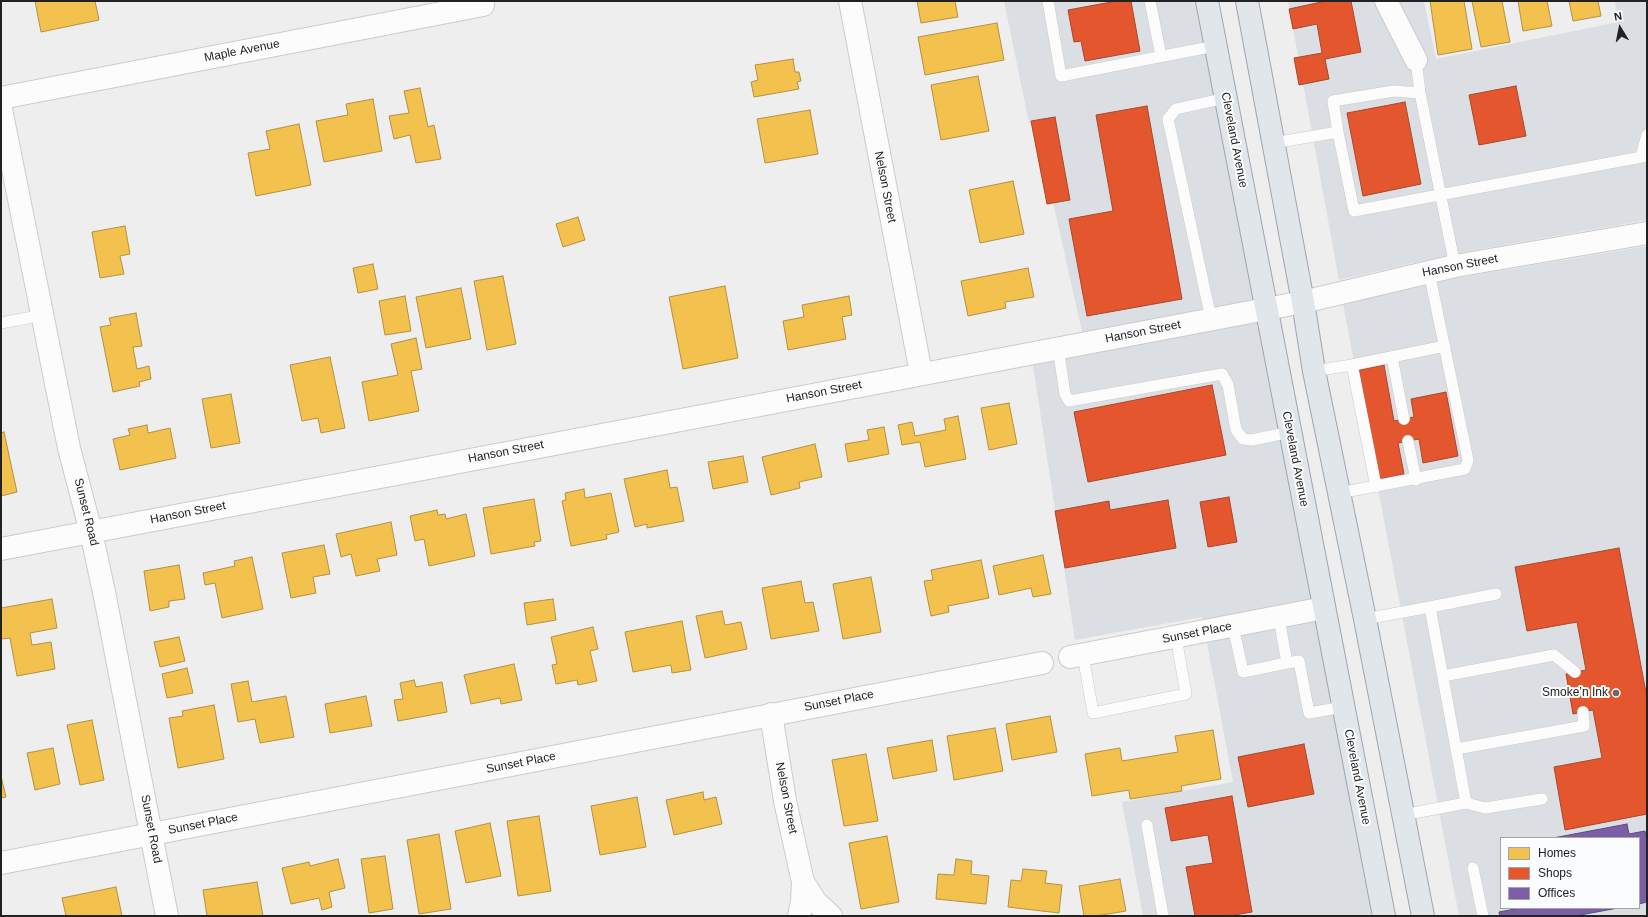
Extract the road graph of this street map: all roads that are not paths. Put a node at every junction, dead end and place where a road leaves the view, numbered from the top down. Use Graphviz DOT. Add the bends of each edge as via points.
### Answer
graph roads {
  1 [pos="850,1"];
  2 [pos="1048,1"];
  3 [pos="1150,1"];
  4 [pos="1207,1"];
  5 [pos="1247,1"];
  6 [pos="1386,1"];
  7 [pos="483,5"];
  8 [pos="1215,46"];
  9 [pos="1161,56"];
  10 [pos="1416,60"];
  11 [pos="1420,93"];
  12 [pos="1,98"];
  13 [pos="1226,98"];
  14 [pos="1,109"];
  15 [pos="1338,132"];
  16 [pos="1647,135"];
  17 [pos="1273,143"];
  18 [pos="1644,156"];
  19 [pos="1441,194"];
  20 [pos="1647,233"];
  21 [pos="1455,266"];
  22 [pos="1429,272"];
  23 [pos="1303,302"];
  24 [pos="1266,309"];
  25 [pos="42,315"];
  26 [pos="1211,319"];
  27 [pos="1,323"];
  28 [pos="1445,346"];
  29 [pos="1058,348"];
  30 [pos="1392,357"];
  31 [pos="1352,365"];
  32 [pos="1314,371"];
  33 [pos="921,373"];
  34 [pos="1400,417"];
  35 [pos="1290,432"];
  36 [pos="1406,446"];
  37 [pos="1416,480"];
  38 [pos="1376,487"];
  39 [pos="1339,493"];
  40 [pos="91,532"];
  41 [pos="1,549"];
  42 [pos="1496,594"];
  43 [pos="1430,607"];
  44 [pos="1324,608"];
  45 [pos="1279,618"];
  46 [pos="1365,619"];
  47 [pos="1233,626"];
  48 [pos="1176,637"];
  49 [pos="1076,656"];
  50 [pos="1042,663"];
  51 [pos="1287,663"];
  52 [pos="1575,672"];
  53 [pos="1443,676"];
  54 [pos="1344,707"];
  55 [pos="1583,712"];
  56 [pos="771,714"];
  57 [pos="1456,749"];
  58 [pos="1542,799"];
  59 [pos="1466,803"];
  60 [pos="1403,815"];
  61 [pos="1147,825"];
  62 [pos="152,834"];
  63 [pos="1,863"];
  64 [pos="1473,868"];
  65 [pos="802,882"];
  66 [pos="167,916"];
  67 [pos="799,916"];
  68 [pos="831,916"];
  69 [pos="1163,916"];
  70 [pos="1384,916"];
  71 [pos="1423,916"];
  72 [pos="1483,916"];
  1 -- 33 [label="street, Nelson Street"];
  2 -- 9 [label="lane" via="1061,76"];
  3 -- 9 [label="lane"];
  4 -- 8 [label="main road, Cleveland Avenue"];
  5 -- 17 [label="main road"];
  6 -- 10 [label="street"];
  7 -- 12 [label="street, Maple Avenue"];
  8 -- 9 [label="lane"];
  8 -- 13 [label="main road, Cleveland Avenue"];
  10 -- 11 [label="lane"];
  11 -- 15 [label="lane" via="1394,91 1333,100"];
  11 -- 19 [label="lane"];
  13 -- 24 [label="main road, Cleveland Avenue"];
  13 -- 26 [label="lane" via="1176,108 1168,120"];
  14 -- 25 [label="street, Sunset Road"];
  15 -- 17 [label="lane"];
  15 -- 19 [label="lane" via="1354,211"];
  16 -- 18 [label="lane"];
  17 -- 23 [label="main road"];
  18 -- 19 [label="lane"];
  19 -- 21 [label="lane"];
  20 -- 21 [label="street, Hanson Street"];
  21 -- 22 [label="street, Hanson Street"];
  22 -- 23 [label="street, Hanson Street"];
  22 -- 28 [label="lane"];
  23 -- 24 [label="street, Hanson Street"];
  23 -- 32 [label="main road"];
  24 -- 26 [label="street, Hanson Street"];
  24 -- 35 [label="main road, Cleveland Avenue"];
  25 -- 27 [label="lane"];
  25 -- 40 [label="street, Sunset Road" via="69,448"];
  26 -- 29 [label="street, Hanson Street"];
  28 -- 30 [label="lane"];
  28 -- 37 [label="lane" via="1468,460 1465,470"];
  29 -- 33 [label="street, Hanson Street"];
  29 -- 35 [label="lane" via="1065,394 1069,401 1222,374 1228,385 1236,430 1243,439 1252,440"];
  30 -- 31 [label="lane"];
  30 -- 34 [label="lane" via="1393,390"];
  31 -- 32 [label="lane"];
  31 -- 38 [label="lane" via="1361,396"];
  32 -- 39 [label="main road"];
  33 -- 40 [label="street, Hanson Street"];
  35 -- 44 [label="main road, Cleveland Avenue"];
  36 -- 37 [label="lane"];
  37 -- 38 [label="lane"];
  38 -- 39 [label="lane"];
  39 -- 46 [label="main road"];
  40 -- 41 [label="street, Hanson Street"];
  40 -- 62 [label="street, Sunset Road"];
  42 -- 43 [label="lane"];
  43 -- 46 [label="lane"];
  43 -- 53 [label="lane"];
  44 -- 45 [label="street, Sunset Place"];
  44 -- 54 [label="main road, Cleveland Avenue"];
  45 -- 47 [label="street, Sunset Place"];
  45 -- 51 [label="lane"];
  46 -- 60 [label="main road"];
  47 -- 48 [label="street, Sunset Place"];
  47 -- 51 [label="lane" via="1243,672"];
  48 -- 49 [label="street, Sunset Place"];
  48 -- 49 [label="lane" via="1186,694 1093,713"];
  50 -- 56 [label="street, Sunset Place"];
  51 -- 54 [label="lane" via="1299,661 1309,713"];
  52 -- 53 [label="lane" via="1554,655"];
  53 -- 57 [label="lane"];
  54 -- 70 [label="main road, Cleveland Avenue"];
  55 -- 57 [label="lane" via="1584,726"];
  56 -- 62 [label="street, Sunset Place"];
  56 -- 65 [label="street, Nelson Street" via="785,801"];
  57 -- 59 [label="lane"];
  58 -- 59 [label="lane" via="1485,808"];
  59 -- 60 [label="lane"];
  60 -- 71 [label="main road"];
  61 -- 69 [label="lane"];
  62 -- 63 [label="street, Sunset Place"];
  62 -- 66 [label="street, Sunset Road"];
  64 -- 72 [label="lane"];
  65 -- 67 [label="street"];
  65 -- 68 [label="street" via="816,902"];
}
